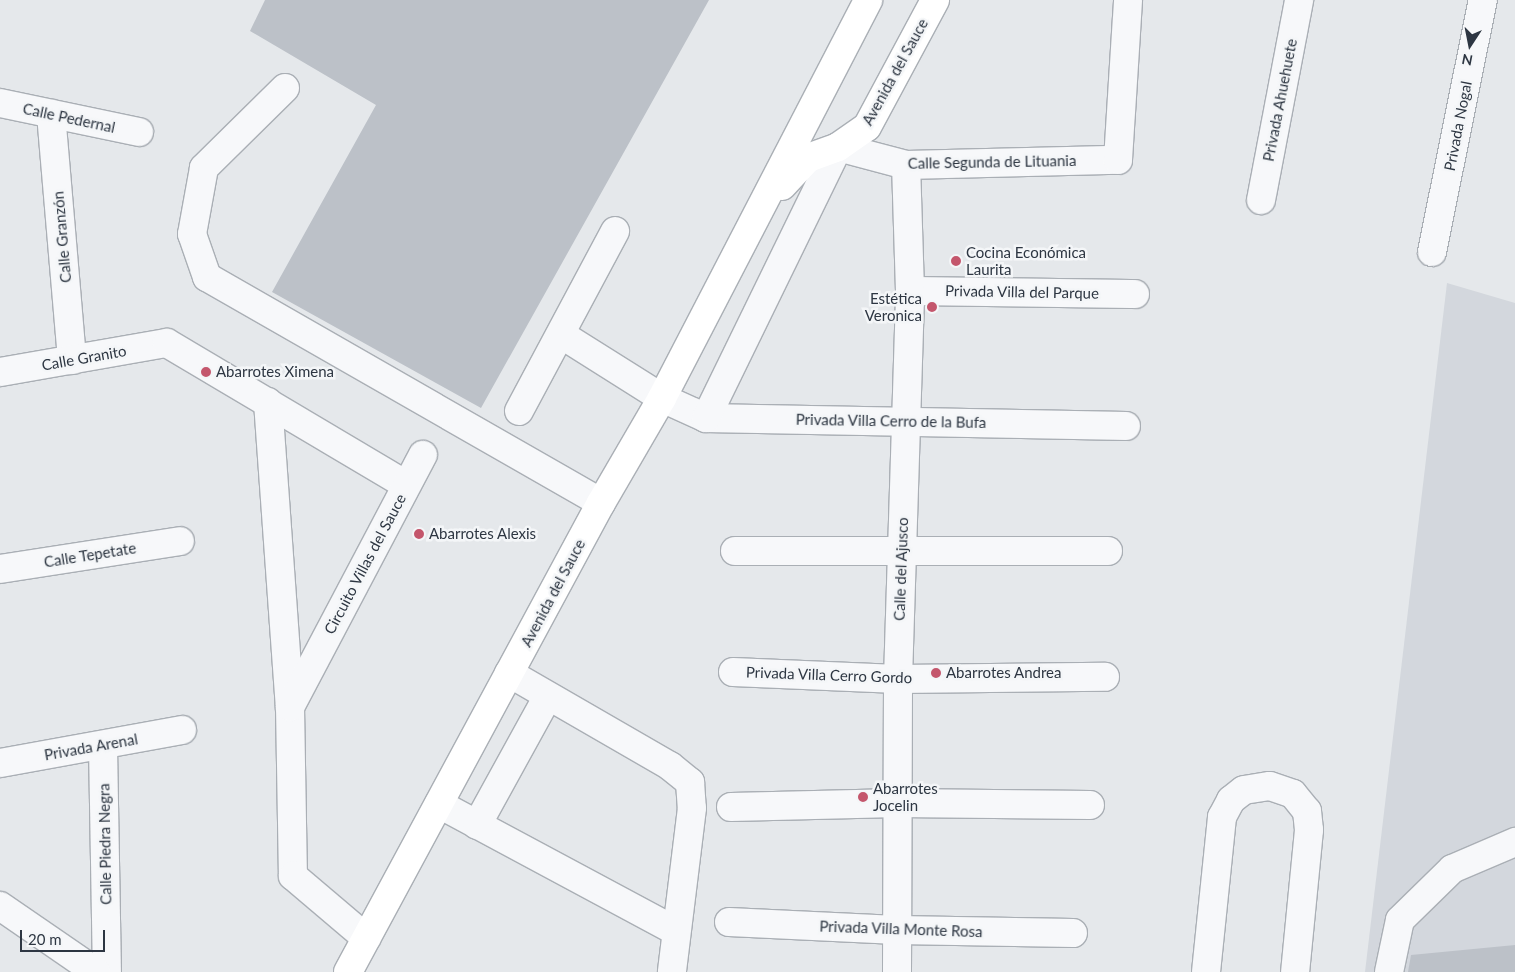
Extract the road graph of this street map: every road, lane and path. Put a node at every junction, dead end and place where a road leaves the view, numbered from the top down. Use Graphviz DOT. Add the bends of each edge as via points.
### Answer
graph roads {
  1 [pos="868,0"];
  2 [pos="934,0"];
  3 [pos="1128,0"];
  4 [pos="1299,0"];
  5 [pos="1483,0"];
  6 [pos="285,88"];
  7 [pos="0,103"];
  8 [pos="51,114"];
  9 [pos="139,132"];
  10 [pos="838,147"];
  11 [pos="906,165"];
  12 [pos="1261,200"];
  13 [pos="758,213"];
  14 [pos="615,231"];
  15 [pos="1432,252"];
  16 [pos="910,291"];
  17 [pos="1135,294"];
  18 [pos="562,335"];
  19 [pos="167,343"];
  20 [pos="72,360"];
  21 [pos="0,372"];
  22 [pos="662,398"];
  23 [pos="268,402"];
  24 [pos="519,411"];
  25 [pos="706,418"];
  26 [pos="905,421"];
  27 [pos="1126,426"];
  28 [pos="423,455"];
  29 [pos="406,485"];
  30 [pos="601,503"];
  31 [pos="180,540"];
  32 [pos="735,551"];
  33 [pos="1108,551"];
  34 [pos="902,553"];
  35 [pos="0,569"];
  36 [pos="733,672"];
  37 [pos="510,673"];
  38 [pos="1105,677"];
  39 [pos="898,679"];
  40 [pos="548,696"];
  41 [pos="290,707"];
  42 [pos="182,730"];
  43 [pos="103,746"];
  44 [pos="0,762"];
  45 [pos="898,803"];
  46 [pos="439,804"];
  47 [pos="1090,805"];
  48 [pos="730,807"];
  49 [pos="477,825"];
  50 [pos="1515,842"];
  51 [pos="0,906"];
  52 [pos="729,922"];
  53 [pos="897,930"];
  54 [pos="676,931"];
  55 [pos="1073,933"];
  56 [pos="366,938"];
  57 [pos="96,972"];
  58 [pos="107,972"];
  59 [pos="348,972"];
  60 [pos="672,972"];
  61 [pos="897,972"];
  62 [pos="1206,972"];
  63 [pos="1295,972"];
  64 [pos="1389,972"];
  1 -- 13 [label="main road, Avenida del Sauce"];
  2 -- 10 [label="main road, Avenida del Sauce" via="867,128"];
  3 -- 11 [label="street, Calle Segunda de Lituania" via="1118,160"];
  4 -- 12 [label="street, Privada Ahuehuete"];
  5 -- 15 [label="street, Privada Nogal"];
  6 -- 30 [label="street" via="204,168 192,234 207,277"];
  7 -- 8 [label="street, Calle Pedernal"];
  8 -- 9 [label="street, Calle Pedernal"];
  8 -- 20 [label="street, Calle Granzón"];
  10 -- 11 [label="street, Calle Segunda de Lituania"];
  10 -- 13 [label="main road, Avenida del Sauce" via="808,158"];
  10 -- 25 [label="street"];
  11 -- 16 [label="street, Calle del Ajusco"];
  13 -- 22 [label="main road, Avenida del Sauce"];
  14 -- 18 [label="street"];
  16 -- 17 [label="street, Privada Villa del Parque"];
  16 -- 26 [label="street, Calle del Ajusco"];
  18 -- 22 [label="street, Privada Villa Cerro de la Bufa"];
  18 -- 24 [label="street"];
  19 -- 20 [label="street, Calle Granito"];
  19 -- 23 [label="street, Circuito Villas del Sauce"];
  20 -- 21 [label="street, Calle Granito"];
  22 -- 25 [label="street, Privada Villa Cerro de la Bufa"];
  22 -- 30 [label="main road, Avenida del Sauce"];
  23 -- 29 [label="street, Circuito Villas del Sauce"];
  23 -- 41 [label="street, Circuito Villas del Sauce"];
  25 -- 26 [label="street, Privada Villa Cerro de la Bufa"];
  26 -- 27 [label="street, Privada Villa Cerro de la Bufa"];
  26 -- 34 [label="street, Calle del Ajusco"];
  28 -- 29 [label="street"];
  29 -- 41 [label="street, Circuito Villas del Sauce"];
  30 -- 37 [label="main road, Avenida del Sauce"];
  31 -- 35 [label="street, Calle Tepetate"];
  32 -- 34 [label="street"];
  33 -- 34 [label="street"];
  34 -- 39 [label="street, Calle del Ajusco"];
  36 -- 39 [label="street, Privada Villa Cerro Gordo"];
  37 -- 40 [label="street"];
  37 -- 46 [label="main road, Avenida del Sauce"];
  38 -- 39 [label="street, Privada Villa Cerro Gordo"];
  39 -- 45 [label="street, Calle del Ajusco"];
  40 -- 49 [label="street"];
  40 -- 54 [label="street" via="670,766 690,782 692,808"];
  41 -- 56 [label="street, Circuito Villas del Sauce" via="294,876"];
  42 -- 43 [label="street, Privada Arenal"];
  43 -- 44 [label="street, Privada Arenal"];
  43 -- 58 [label="street, Calle Piedra Negra"];
  45 -- 47 [label="street"];
  45 -- 48 [label="street"];
  45 -- 53 [label="street, Calle del Ajusco"];
  46 -- 49 [label="street"];
  46 -- 56 [label="main road, Avenida del Sauce"];
  49 -- 54 [label="street"];
  50 -- 64 [label="street" via="1452,868 1400,920"];
  51 -- 57 [label="street"];
  52 -- 53 [label="street, Privada Villa Monte Rosa"];
  53 -- 55 [label="street, Privada Villa Monte Rosa"];
  53 -- 61 [label="street, Calle del Ajusco"];
  54 -- 60 [label="street"];
  56 -- 59 [label="main road, Avenida del Sauce"];
  62 -- 63 [label="street" via="1222,817 1231,800 1244,790 1270,786 1294,794 1307,810 1309,830"];
}
